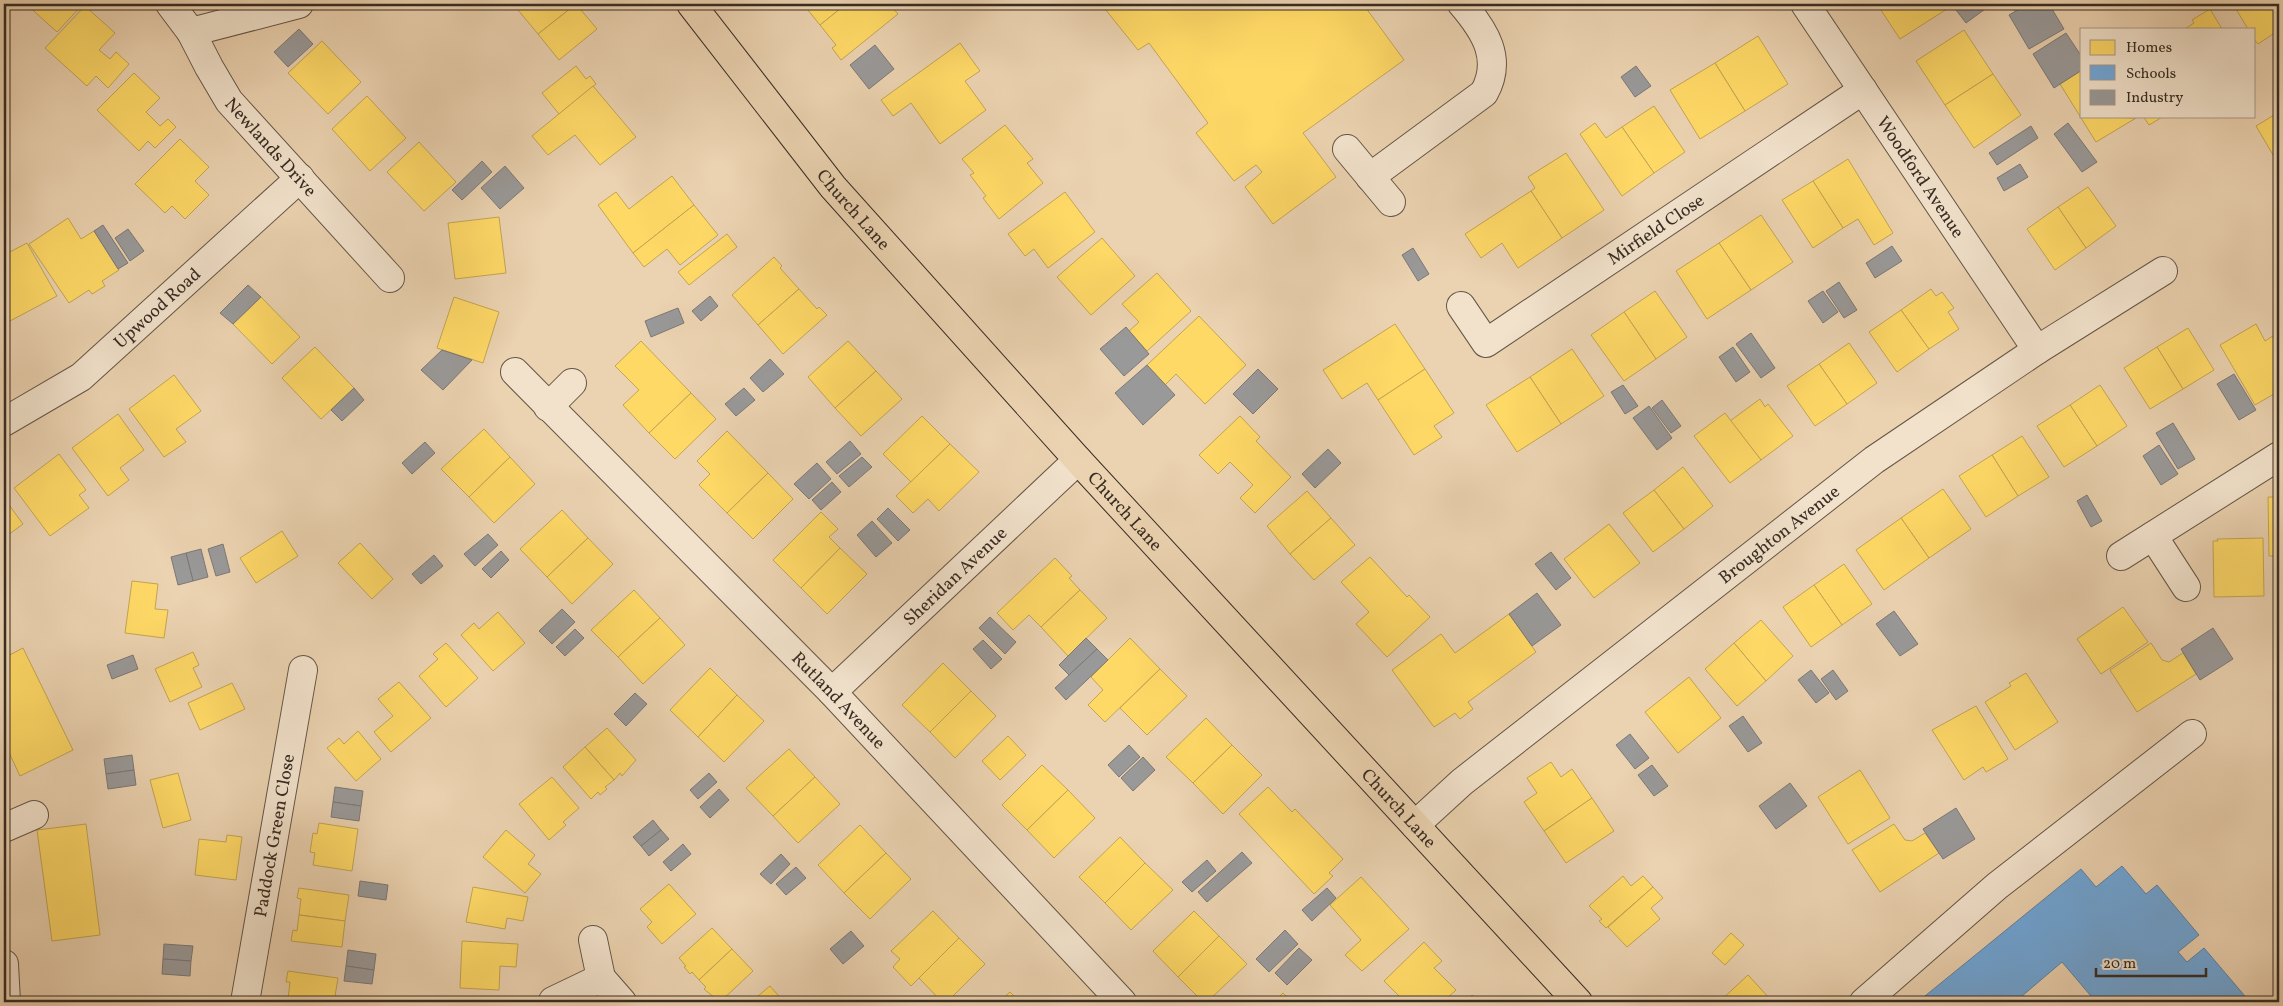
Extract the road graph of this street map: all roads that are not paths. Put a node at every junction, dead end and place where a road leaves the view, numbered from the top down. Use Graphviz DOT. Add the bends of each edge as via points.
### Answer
graph roads {
  1 [pos="170,4"];
  2 [pos="299,4"];
  3 [pos="691,4"];
  4 [pos="1462,4"];
  5 [pos="1805,4"];
  6 [pos="191,32"];
  7 [pos="1863,90"];
  8 [pos="1347,149"];
  9 [pos="1370,177"];
  10 [pos="300,178"];
  11 [pos="1391,202"];
  12 [pos="2163,271"];
  13 [pos="390,278"];
  14 [pos="1462,306"];
  15 [pos="2037,350"];
  16 [pos="515,372"];
  17 [pos="572,383"];
  18 [pos="548,407"];
  19 [pos="4,422"];
  20 [pos="2279,456"];
  21 [pos="1078,460"];
  22 [pos="2153,536"];
  23 [pos="2121,556"];
  24 [pos="2186,587"];
  25 [pos="303,670"];
  26 [pos="832,692"];
  27 [pos="2192,734"];
  28 [pos="34,815"];
  29 [pos="1415,825"];
  30 [pos="4,828"];
  31 [pos="593,940"];
  32 [pos="4,964"];
  33 [pos="602,978"];
  34 [pos="553,1001"];
  35 [pos="6,1002"];
  36 [pos="245,1002"];
  37 [pos="622,1002"];
  38 [pos="1122,1002"];
  39 [pos="1578,1002"];
  40 [pos="1864,1002"];
  1 -- 6 [label="street, Newlands Drive"];
  2 -- 6 [label="street"];
  3 -- 21 [label="main road, Church Lane" via="833,187"];
  4 -- 9 [label="street" via="1489,42 1491,81 1484,93"];
  5 -- 7 [label="street, Woodford Avenue"];
  6 -- 10 [label="street, Newlands Drive" via="229,101"];
  7 -- 14 [label="street, Mirfield Close" via="1486,343"];
  7 -- 15 [label="street, Woodford Avenue"];
  8 -- 9 [label="street"];
  9 -- 11 [label="street"];
  10 -- 13 [label="street, Newlands Drive"];
  10 -- 19 [label="street, Upwood Road" via="81,378"];
  12 -- 15 [label="street, Broughton Avenue"];
  15 -- 29 [label="street, Broughton Avenue" via="1874,460 1462,782"];
  16 -- 18 [label="street, Rutland Avenue"];
  17 -- 18 [label="street"];
  18 -- 26 [label="street, Rutland Avenue"];
  20 -- 22 [label="street"];
  21 -- 26 [label="street, Sheridan Avenue"];
  21 -- 29 [label="main road, Church Lane"];
  22 -- 23 [label="street"];
  22 -- 24 [label="street"];
  25 -- 36 [label="street, Paddock Green Close"];
  26 -- 38 [label="street, Rutland Avenue"];
  27 -- 40 [label="street" via="1997,886"];
  28 -- 30 [label="street"];
  29 -- 39 [label="main road, Church Lane"];
  31 -- 33 [label="street"];
  32 -- 35 [label="street"];
  33 -- 34 [label="street"];
  33 -- 37 [label="street"];
}
